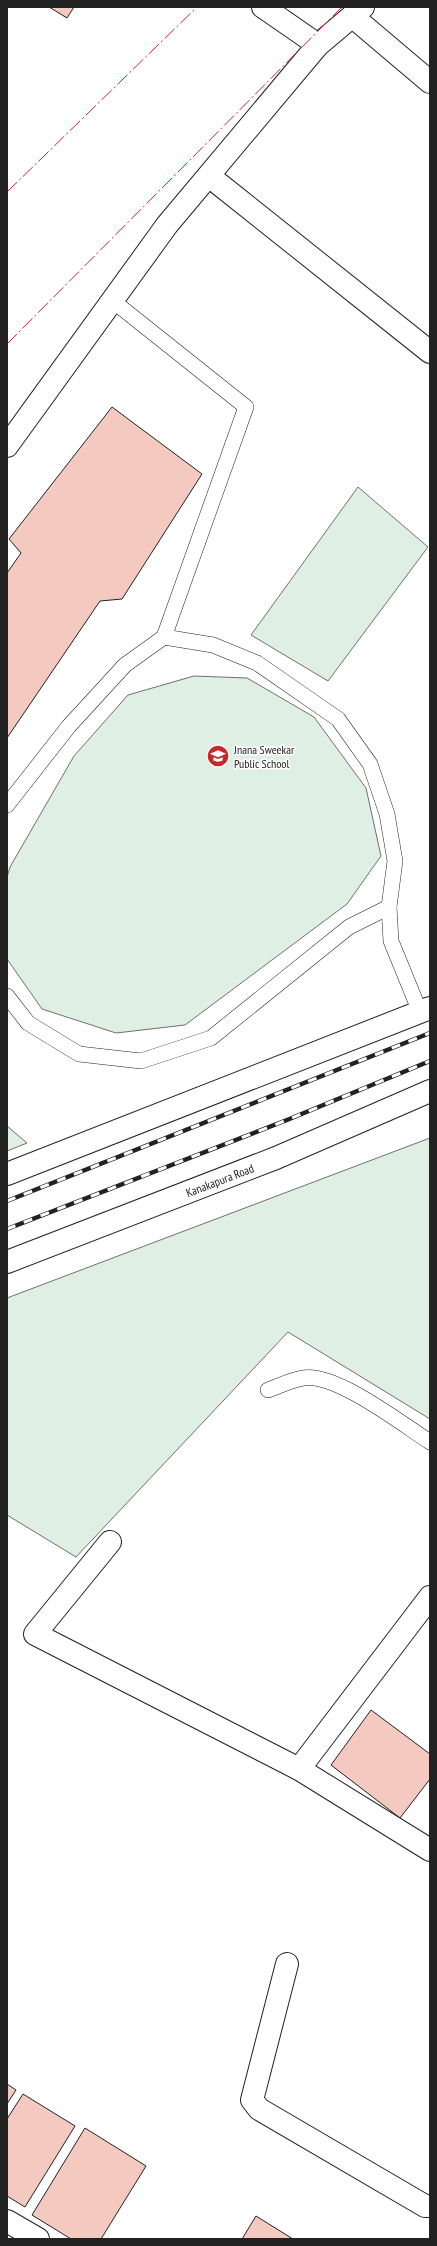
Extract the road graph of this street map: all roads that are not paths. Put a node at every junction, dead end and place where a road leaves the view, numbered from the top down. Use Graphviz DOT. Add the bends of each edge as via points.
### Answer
graph roads {
  1 [pos="263,7"];
  2 [pos="358,11"];
  3 [pos="318,45"];
  4 [pos="430,82"];
  5 [pos="209,176"];
  6 [pos="113,301"];
  7 [pos="430,352"];
  8 [pos="7,446"];
  9 [pos="164,637"];
  10 [pos="7,805"];
  11 [pos="389,907"];
  12 [pos="7,996"];
  13 [pos="425,1010"];
  14 [pos="430,1091"];
  15 [pos="7,1174"];
  16 [pos="7,1262"];
  17 [pos="268,1390"];
  18 [pos="430,1442"];
  19 [pos="110,1542"];
  20 [pos="430,1597"];
  21 [pos="299,1769"];
  22 [pos="430,1850"];
  23 [pos="286,1964"];
  24 [pos="430,2206"];
  25 [pos="7,2221"];
  26 [pos="38,2239"];
  1 -- 3 [label="main road"];
  2 -- 3 [label="main road"];
  2 -- 4 [label="main road"];
  3 -- 5 [label="main road"];
  5 -- 6 [label="main road" via="167,225"];
  5 -- 7 [label="main road"];
  6 -- 8 [label="main road"];
  6 -- 9 [label="lane" via="246,407"];
  9 -- 10 [label="lane" via="125,665 69,726"];
  9 -- 11 [label="lane" via="213,645 256,663 338,719 370,764 387,814 395,861"];
  11 -- 12 [label="lane" via="349,927 211,1038 141,1061 79,1054 28,1023"];
  11 -- 13 [label="lane" via="391,941"];
  13 -- 15 [label="main road"];
  14 -- 16 [label="main road, Kanakapura Road" via="276,1158"];
  17 -- 18 [label="lane" via="304,1378 324,1379 347,1389"];
  19 -- 21 [label="main road" via="35,1634"];
  20 -- 21 [label="main road"];
  21 -- 22 [label="main road"];
  23 -- 24 [label="main road" via="252,2100 259,2109"];
  25 -- 26 [label="main road"];
}
